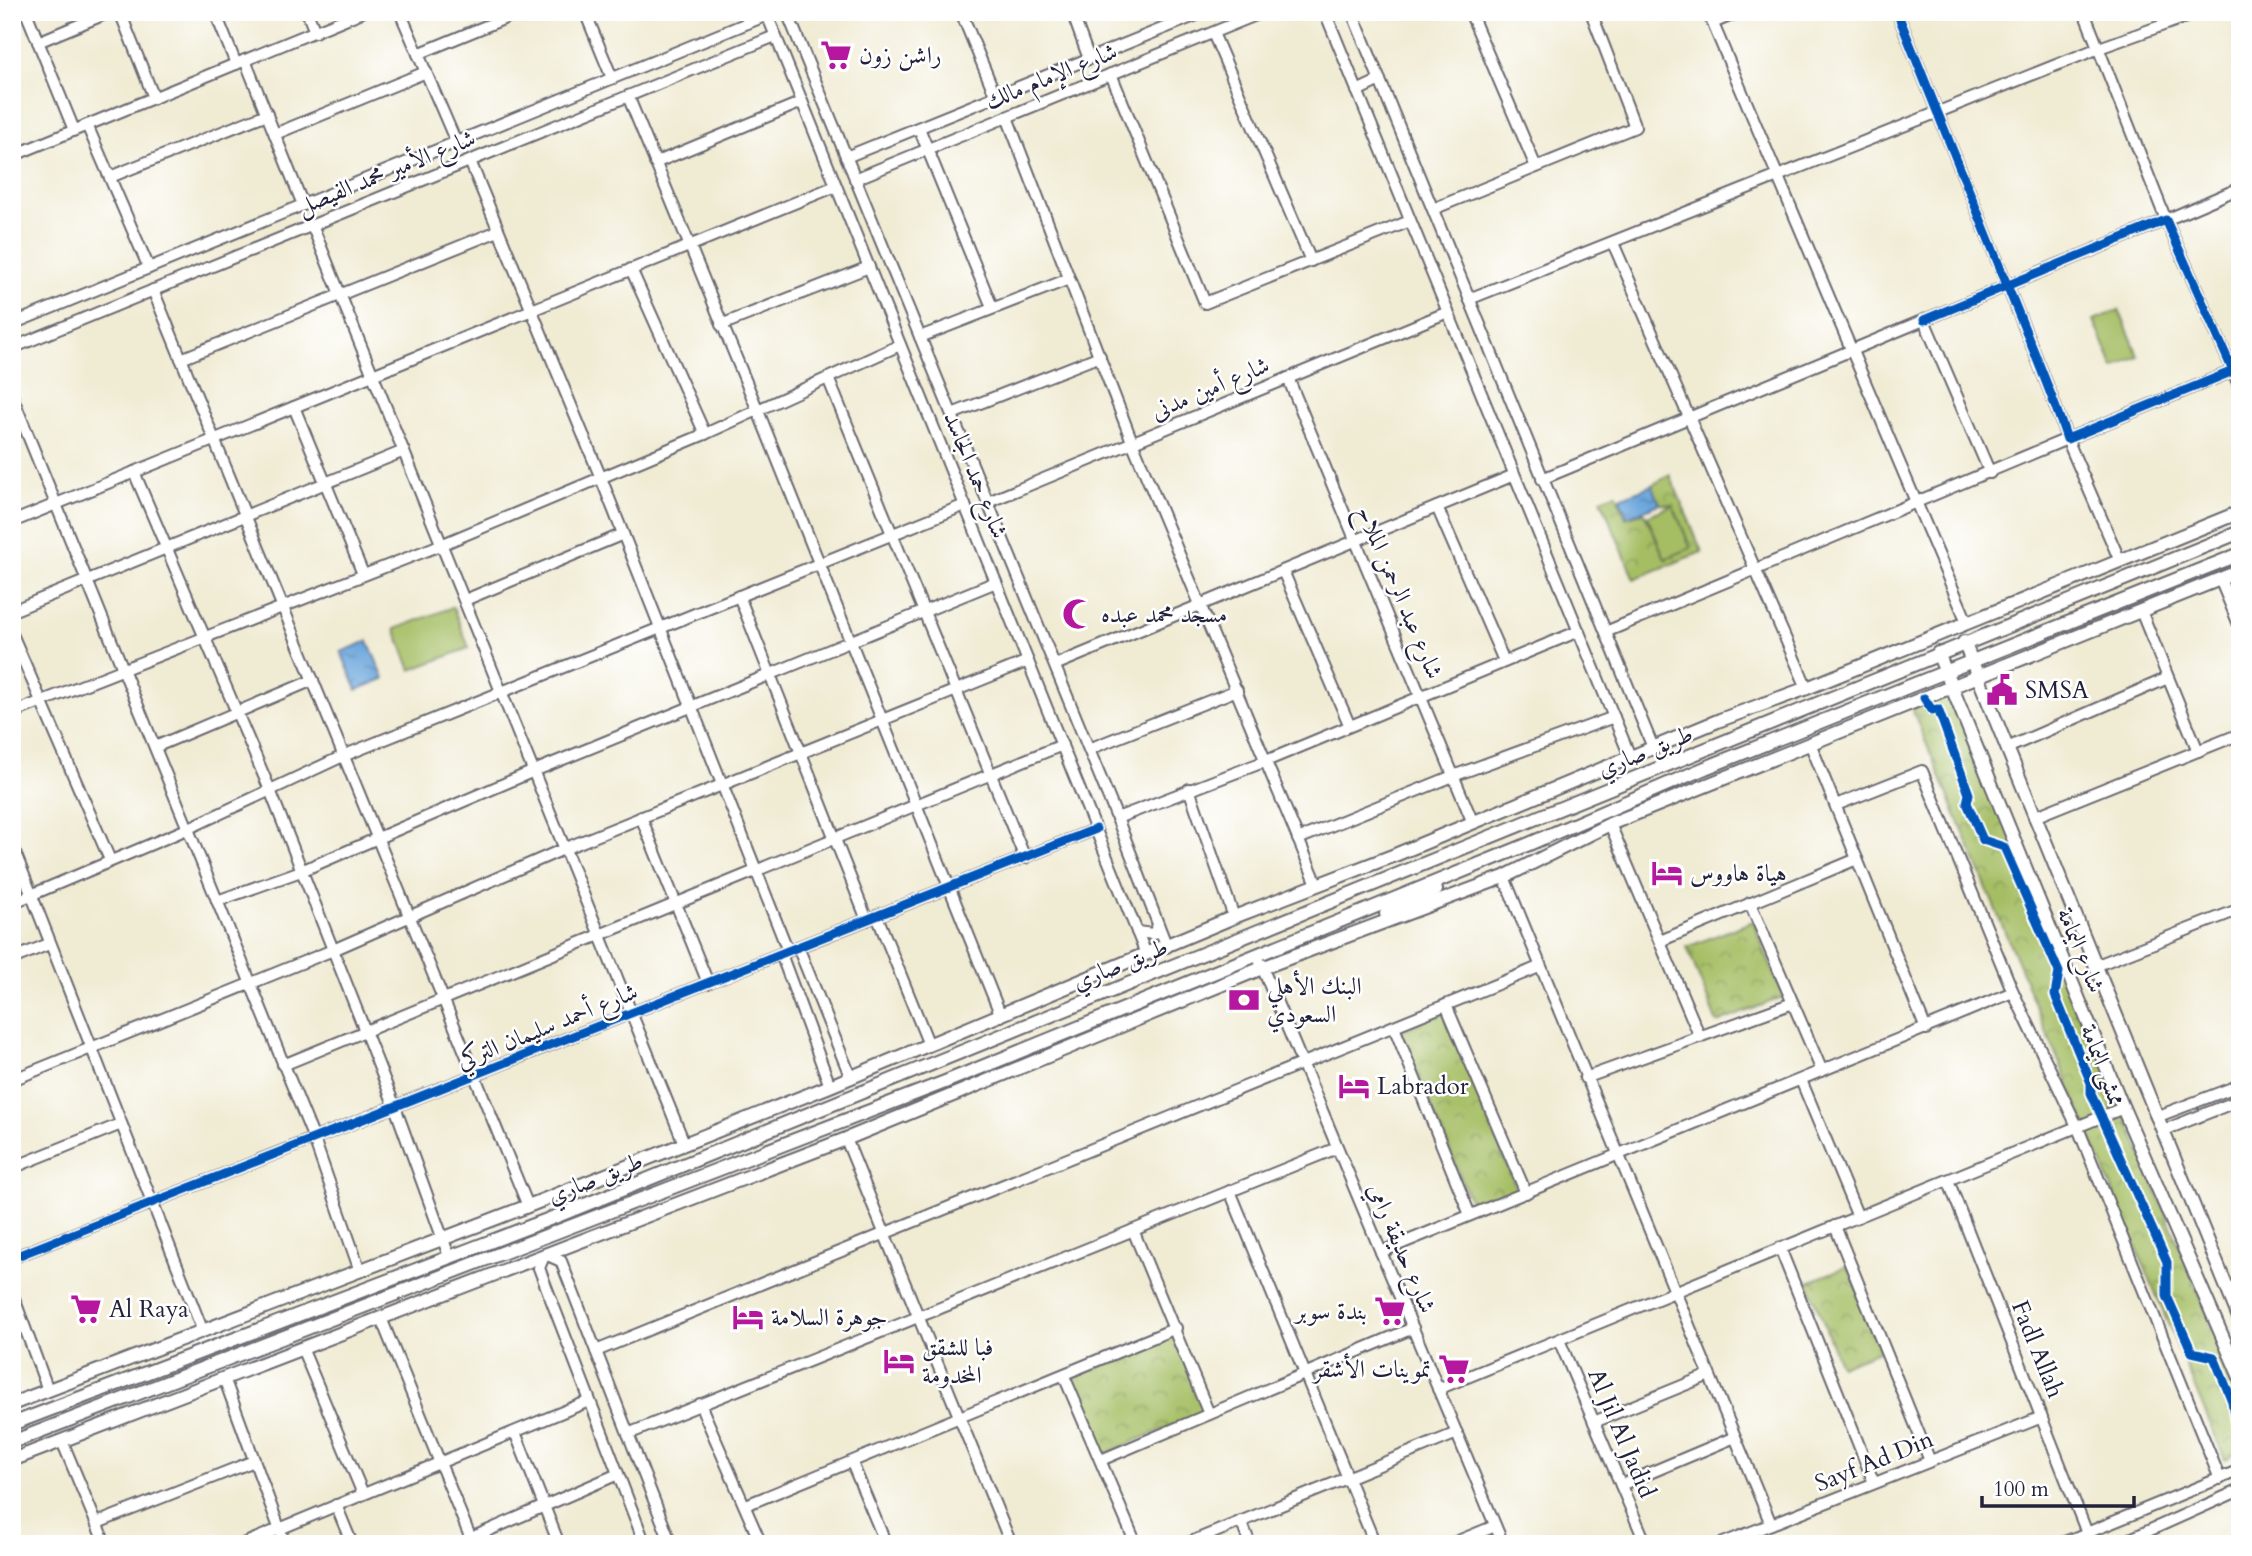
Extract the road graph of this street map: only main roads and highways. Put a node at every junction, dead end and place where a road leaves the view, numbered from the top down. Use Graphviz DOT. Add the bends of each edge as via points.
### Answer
graph roads {
  1 [pos="2240,512"];
  2 [pos="2240,532"];
  3 [pos="2240,554"];
  4 [pos="2240,571"];
  5 [pos="1964,642"];
  6 [pos="1938,653"];
  7 [pos="1972,662"];
  8 [pos="1946,673"];
  9 [pos="1978,677"];
  10 [pos="1951,687"];
  11 [pos="1529,844"];
  12 [pos="1313,950"];
  13 [pos="944,1082"];
  14 [pos="901,1116"];
  15 [pos="2202,1231"];
  16 [pos="2180,1240"];
  17 [pos="444,1293"];
  18 [pos="2234,1294"];
  19 [pos="373,1303"];
  20 [pos="2240,1320"];
  21 [pos="2240,1377"];
  22 [pos="12,1404"];
  23 [pos="12,1424"];
  24 [pos="12,1442"];
  25 [pos="12,1461"];
  1 -- 22 [label="main road, طريق صاري" via="1234,917 850,1078"];
  2 -- 5 [label="main road, طريق صاري"];
  3 -- 7 [label="main road, طريق صاري"];
  4 -- 9 [label="main road"];
  5 -- 6 [label="main road, طريق صاري"];
  5 -- 7 [label="main road, شارع اليمامة"];
  6 -- 8 [label="main road, شارع اليمامة"];
  6 -- 23 [label="main road, طريق صاري" via="598,1200"];
  7 -- 8 [label="main road, طريق صاري"];
  7 -- 9 [label="main road, شارع اليمامة"];
  8 -- 10 [label="main road, شارع اليمامة"];
  8 -- 11 [label="main road, طريق صاري" via="1705,768"];
  9 -- 10 [label="main road"];
  9 -- 15 [label="main road, شارع اليمامة"];
  10 -- 12 [label="main road" via="1610,824 1504,877"];
  10 -- 16 [label="main road, شارع اليمامة"];
  11 -- 12 [label="main road"];
  11 -- 13 [label="main road, طريق صاري"];
  12 -- 14 [label="main road"];
  13 -- 14 [label="main road"];
  13 -- 19 [label="main road, طريق صاري"];
  14 -- 17 [label="main road"];
  15 -- 16 [label="main road"];
  15 -- 18 [label="main road, شارع اليمامة"];
  16 -- 21 [label="main road, شارع اليمامة"];
  17 -- 19 [label="main road"];
  17 -- 25 [label="main road"];
  18 -- 20 [label="main road, شارع اليمامة"];
  19 -- 24 [label="main road, طريق صاري"];
}
